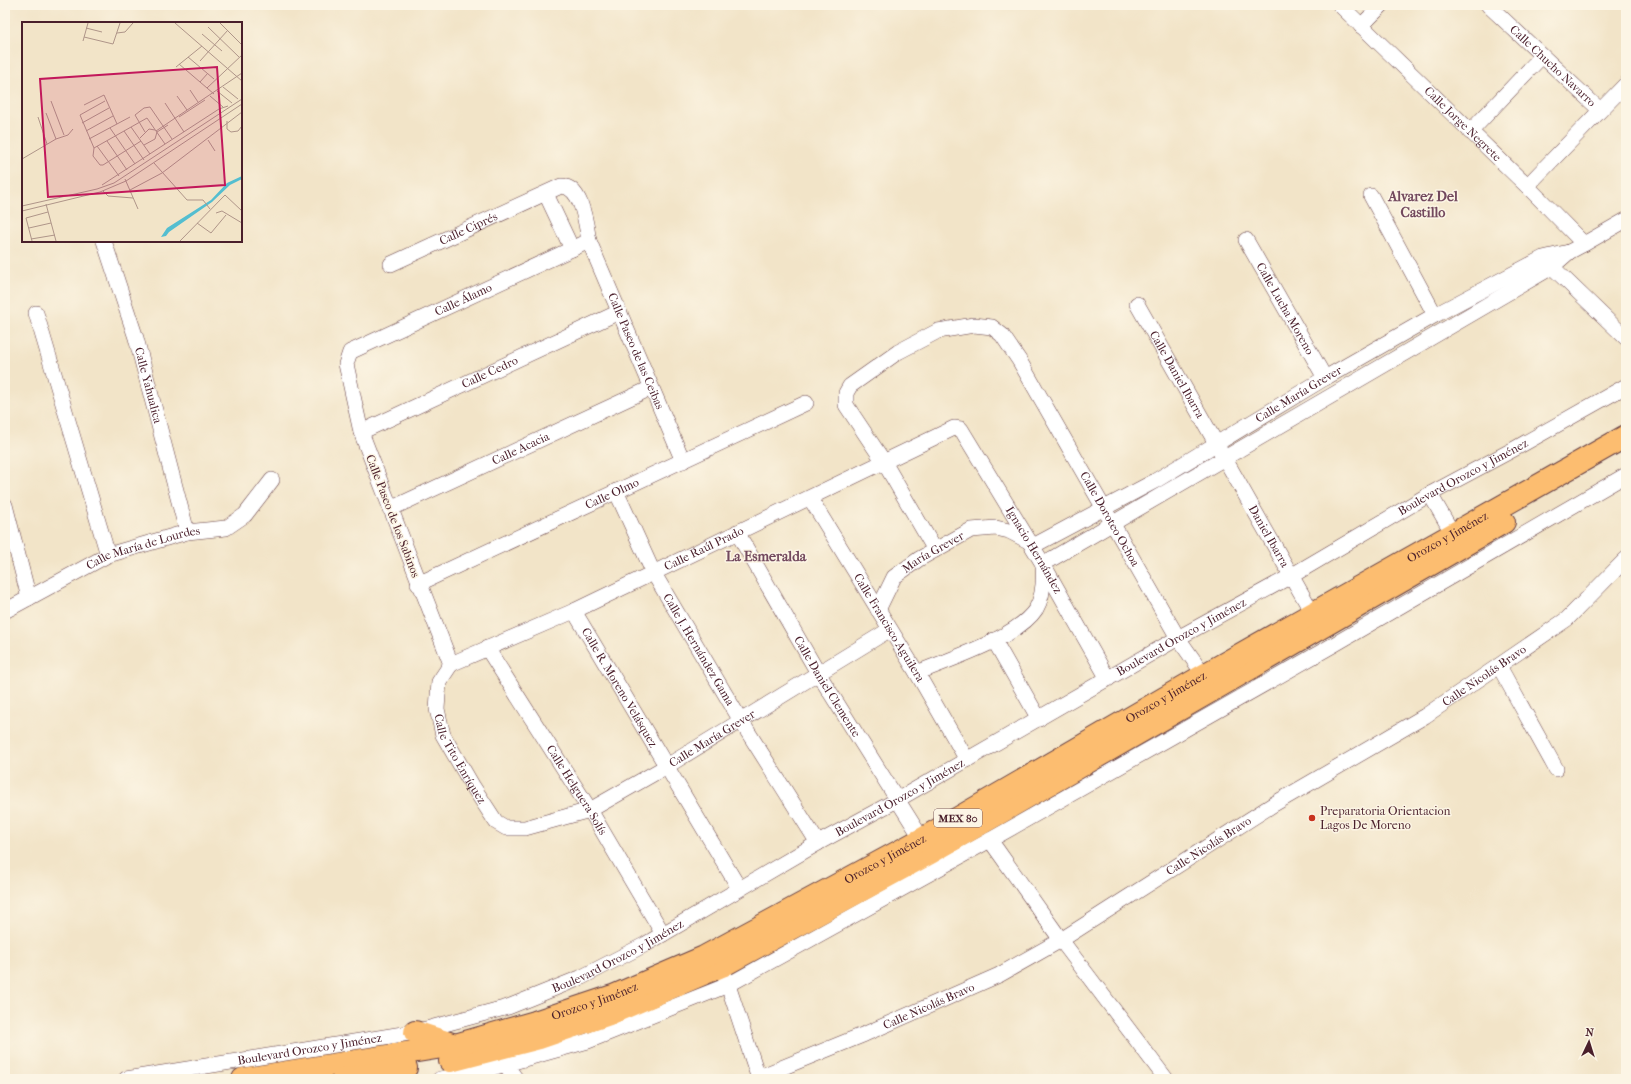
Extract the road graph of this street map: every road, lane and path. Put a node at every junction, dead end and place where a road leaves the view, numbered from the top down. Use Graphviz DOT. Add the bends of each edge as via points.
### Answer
graph roads {
  1 [pos="1340,5"];
  2 [pos="1382,5"];
  3 [pos="1488,5"];
  4 [pos="1361,26"];
  5 [pos="1542,56"];
  6 [pos="1626,84"];
  7 [pos="1600,110"];
  8 [pos="1470,132"];
  9 [pos="1527,186"];
  10 [pos="546,194"];
  11 [pos="1371,196"];
  12 [pos="1624,225"];
  13 [pos="1246,240"];
  14 [pos="589,241"];
  15 [pos="104,242"];
  16 [pos="1584,244"];
  17 [pos="572,249"];
  18 [pos="1548,263"];
  19 [pos="391,264"];
  20 [pos="1137,304"];
  21 [pos="619,312"];
  22 [pos="36,313"];
  23 [pos="1435,315"];
  24 [pos="1626,338"];
  25 [pos="346,364"];
  26 [pos="1325,378"];
  27 [pos="1626,386"];
  28 [pos="651,388"];
  29 [pos="806,403"];
  30 [pos="954,428"];
  31 [pos="361,432"];
  32 [pos="1626,436"];
  33 [pos="1221,452"];
  34 [pos="1626,453"];
  35 [pos="683,461"];
  36 [pos="884,462"];
  37 [pos="1626,475"];
  38 [pos="272,480"];
  39 [pos="616,491"];
  40 [pos="1430,494"];
  41 [pos="810,498"];
  42 [pos="5,505"];
  43 [pos="1104,508"];
  44 [pos="390,509"];
  45 [pos="1113,523"];
  46 [pos="186,532"];
  47 [pos="737,532"];
  48 [pos="1453,534"];
  49 [pos="1032,544"];
  50 [pos="935,550"];
  51 [pos="108,555"];
  52 [pos="1626,559"];
  53 [pos="1043,564"];
  54 [pos="653,572"];
  55 [pos="1291,576"];
  56 [pos="418,584"];
  57 [pos="29,598"];
  58 [pos="878,610"];
  59 [pos="5,611"];
  60 [pos="574,611"];
  61 [pos="1313,614"];
  62 [pos="890,630"];
  63 [pos="1178,638"];
  64 [pos="994,640"];
  65 [pos="487,648"];
  66 [pos="451,664"];
  67 [pos="1498,666"];
  68 [pos="818,673"];
  69 [pos="917,673"];
  70 [pos="1204,675"];
  71 [pos="1108,680"];
  72 [pos="1039,719"];
  73 [pos="742,721"];
  74 [pos="967,760"];
  75 [pos="667,766"];
  76 [pos="1556,769"];
  77 [pos="897,800"];
  78 [pos="590,810"];
  79 [pos="525,828"];
  80 [pos="922,839"];
  81 [pos="990,840"];
  82 [pos="818,843"];
  83 [pos="739,888"];
  84 [pos="663,934"];
  85 [pos="1062,940"];
  86 [pos="725,975"];
  87 [pos="415,1032"];
  88 [pos="455,1045"];
  89 [pos="505,1064"];
  90 [pos="759,1078"];
  91 [pos="126,1079"];
  92 [pos="243,1079"];
  93 [pos="343,1079"];
  94 [pos="440,1079"];
  95 [pos="516,1079"];
  96 [pos="1166,1079"];
  1 -- 4 [label="street, Calle Jorge Negrete"];
  2 -- 4 [label="street"];
  3 -- 5 [label="street, Calle Chucho Navarro"];
  4 -- 8 [label="street, Calle Jorge Negrete"];
  5 -- 7 [label="street, Calle Chucho Navarro"];
  5 -- 8 [label="street"];
  6 -- 7 [label="street"];
  7 -- 9 [label="street"];
  8 -- 9 [label="street, Calle Jorge Negrete"];
  9 -- 16 [label="street, Calle Jorge Negrete"];
  10 -- 14 [label="street, Calle Ciprés" via="561,186 575,190 585,218"];
  10 -- 17 [label="street"];
  10 -- 19 [label="street, Calle Ciprés"];
  11 -- 23 [label="street"];
  12 -- 16 [label="street, Calle María Grever"];
  13 -- 26 [label="street, Calle Lucha Moreno"];
  14 -- 17 [label="street, Calle Álamo"];
  14 -- 21 [label="street, Calle Paseo de las Ceibas"];
  15 -- 46 [label="street, Calle Yahualica" via="136,338"];
  16 -- 18 [label="street, Calle María Grever"];
  17 -- 25 [label="street, Calle Álamo" via="350,352"];
  18 -- 23 [label="street, Calle María Grever"];
  18 -- 24 [label="street"];
  18 -- 33 [label="street, Calle María Grever"];
  20 -- 33 [label="street, Calle Daniel Ibarra"];
  21 -- 28 [label="street, Calle Paseo de las Ceibas"];
  21 -- 31 [label="street, Calle Cedro"];
  22 -- 51 [label="street"];
  23 -- 26 [label="street, Calle María Grever"];
  25 -- 31 [label="street, Calle Paseo de los Sabinos"];
  26 -- 33 [label="street, Calle María Grever"];
  27 -- 40 [label="street, Boulevard Orozco y Jiménez"];
  28 -- 35 [label="street, Calle Paseo de las Ceibas"];
  28 -- 44 [label="street, Calle Acacia"];
  29 -- 35 [label="street, Calle Olmo"];
  30 -- 36 [label="street, Calle Raúl Prado"];
  30 -- 49 [label="street, Ignacio Hernández" via="960,429 964,434"];
  31 -- 44 [label="street, Calle Paseo de los Sabinos"];
  32 -- 48 [label="highway, Orozco y Jiménez / MEX 80"];
  33 -- 43 [label="street, Calle María Grever" via="1155,481"];
  33 -- 45 [label="street, Calle María Grever"];
  33 -- 55 [label="street, Daniel Ibarra"];
  34 -- 86 [label="highway, Orozco y Jiménez / MEX 80" via="938,848"];
  35 -- 39 [label="street, Calle Olmo"];
  36 -- 41 [label="street, Calle Raúl Prado"];
  36 -- 43 [label="street, Calle Doroteo Ochoa" via="846,405 846,393 850,386 898,352 938,331 974,326 992,327 1002,335 1019,360"];
  36 -- 50 [label="street"];
  37 -- 81 [label="street"];
  38 -- 46 [label="street, Calle María de Lourdes" via="245,515 226,528"];
  39 -- 54 [label="street, Calle J. Hernández Gama"];
  39 -- 56 [label="street, Calle Olmo"];
  40 -- 48 [label="street"];
  40 -- 55 [label="street, Boulevard Orozco y Jiménez"];
  41 -- 47 [label="street, Calle Raúl Prado"];
  41 -- 58 [label="street, Calle Francisco Aguilera"];
  42 -- 57 [label="street"];
  43 -- 45 [label="street, Calle Doroteo Ochoa"];
  43 -- 49 [label="street, Calle María Grever"];
  44 -- 56 [label="street, Calle Paseo de los Sabinos"];
  45 -- 53 [label="street, Calle María Grever"];
  45 -- 63 [label="street, Calle Doroteo Ochoa"];
  46 -- 51 [label="street, Calle María de Lourdes"];
  47 -- 54 [label="street, Calle Raúl Prado"];
  47 -- 68 [label="street, Calle Daniel Clemente"];
  48 -- 61 [label="highway, Orozco y Jiménez / MEX 80"];
  49 -- 50 [label="street, María Grever" via="1010,531 996,528 971,530"];
  49 -- 53 [label="street, Ignacio Hernández"];
  50 -- 58 [label="street, María Grever" via="894,576"];
  51 -- 57 [label="street, Calle María de Lourdes"];
  52 -- 67 [label="street, Calle Nicolás Bravo" via="1567,619"];
  53 -- 64 [label="street" via="1044,582 1036,608 1020,626"];
  53 -- 71 [label="street, Ignacio Hernández"];
  54 -- 60 [label="street, Calle Raúl Prado"];
  54 -- 73 [label="street, Calle J. Hernández Gama"];
  55 -- 61 [label="street, Daniel Ibarra"];
  55 -- 63 [label="street, Boulevard Orozco y Jiménez"];
  56 -- 66 [label="street, Calle Paseo de los Sabinos"];
  57 -- 59 [label="street, Calle María de Lourdes"];
  58 -- 62 [label="street, Calle Francisco Aguilera"];
  60 -- 65 [label="street, Calle Raúl Prado"];
  60 -- 75 [label="street, Calle R. Moreno Velásquez"];
  61 -- 70 [label="highway, Orozco y Jiménez / MEX 80"];
  62 -- 68 [label="street, Calle María Grever"];
  62 -- 69 [label="street, Calle Francisco Aguilera"];
  63 -- 70 [label="street, Calle Doroteo Ochoa"];
  63 -- 71 [label="street, Boulevard Orozco y Jiménez"];
  64 -- 69 [label="street"];
  64 -- 72 [label="street"];
  65 -- 66 [label="street, Calle Raúl Prado"];
  65 -- 78 [label="street, Calle Helguera Solís"];
  66 -- 79 [label="street, Calle Tito Enríquez" via="438,682 437,709 443,735 496,822 506,828"];
  67 -- 76 [label="street"];
  67 -- 85 [label="street, Calle Nicolás Bravo" via="1425,716 1274,804"];
  68 -- 73 [label="street, Calle María Grever"];
  68 -- 77 [label="street, Calle Daniel Clemente"];
  69 -- 74 [label="street, Calle Francisco Aguilera"];
  70 -- 80 [label="highway, Orozco y Jiménez / MEX 80"];
  71 -- 72 [label="street, Boulevard Orozco y Jiménez"];
  72 -- 74 [label="street, Boulevard Orozco y Jiménez"];
  73 -- 75 [label="street, Calle María Grever"];
  73 -- 82 [label="street, Calle J. Hernández Gama"];
  74 -- 77 [label="street, Boulevard Orozco y Jiménez"];
  75 -- 78 [label="street, Calle María Grever"];
  75 -- 83 [label="street, Calle R. Moreno Velásquez"];
  77 -- 80 [label="street, Calle Daniel Clemente"];
  77 -- 82 [label="street, Boulevard Orozco y Jiménez"];
  78 -- 79 [label="street, Calle María Grever"];
  78 -- 84 [label="street, Calle Helguera Solís"];
  80 -- 88 [label="highway, Orozco y Jiménez / MEX 80" via="704,957 612,996"];
  81 -- 85 [label="street"];
  81 -- 86 [label="street"];
  82 -- 83 [label="street, Boulevard Orozco y Jiménez"];
  83 -- 84 [label="street, Boulevard Orozco y Jiménez"];
  84 -- 87 [label="street, Boulevard Orozco y Jiménez" via="580,978 508,1007"];
  85 -- 90 [label="street, Calle Nicolás Bravo" via="999,975"];
  85 -- 96 [label="street"];
  86 -- 89 [label="street" via="588,1041"];
  86 -- 90 [label="street"];
  86 -- 93 [label="highway, Orozco y Jiménez / MEX 80" via="539,1038 461,1059"];
  87 -- 88 [label="highway"];
  87 -- 91 [label="street, Boulevard Orozco y Jiménez"];
  88 -- 92 [label="highway, Orozco y Jiménez / MEX 80"];
  89 -- 94 [label="street"];
  89 -- 95 [label="street"];
}
